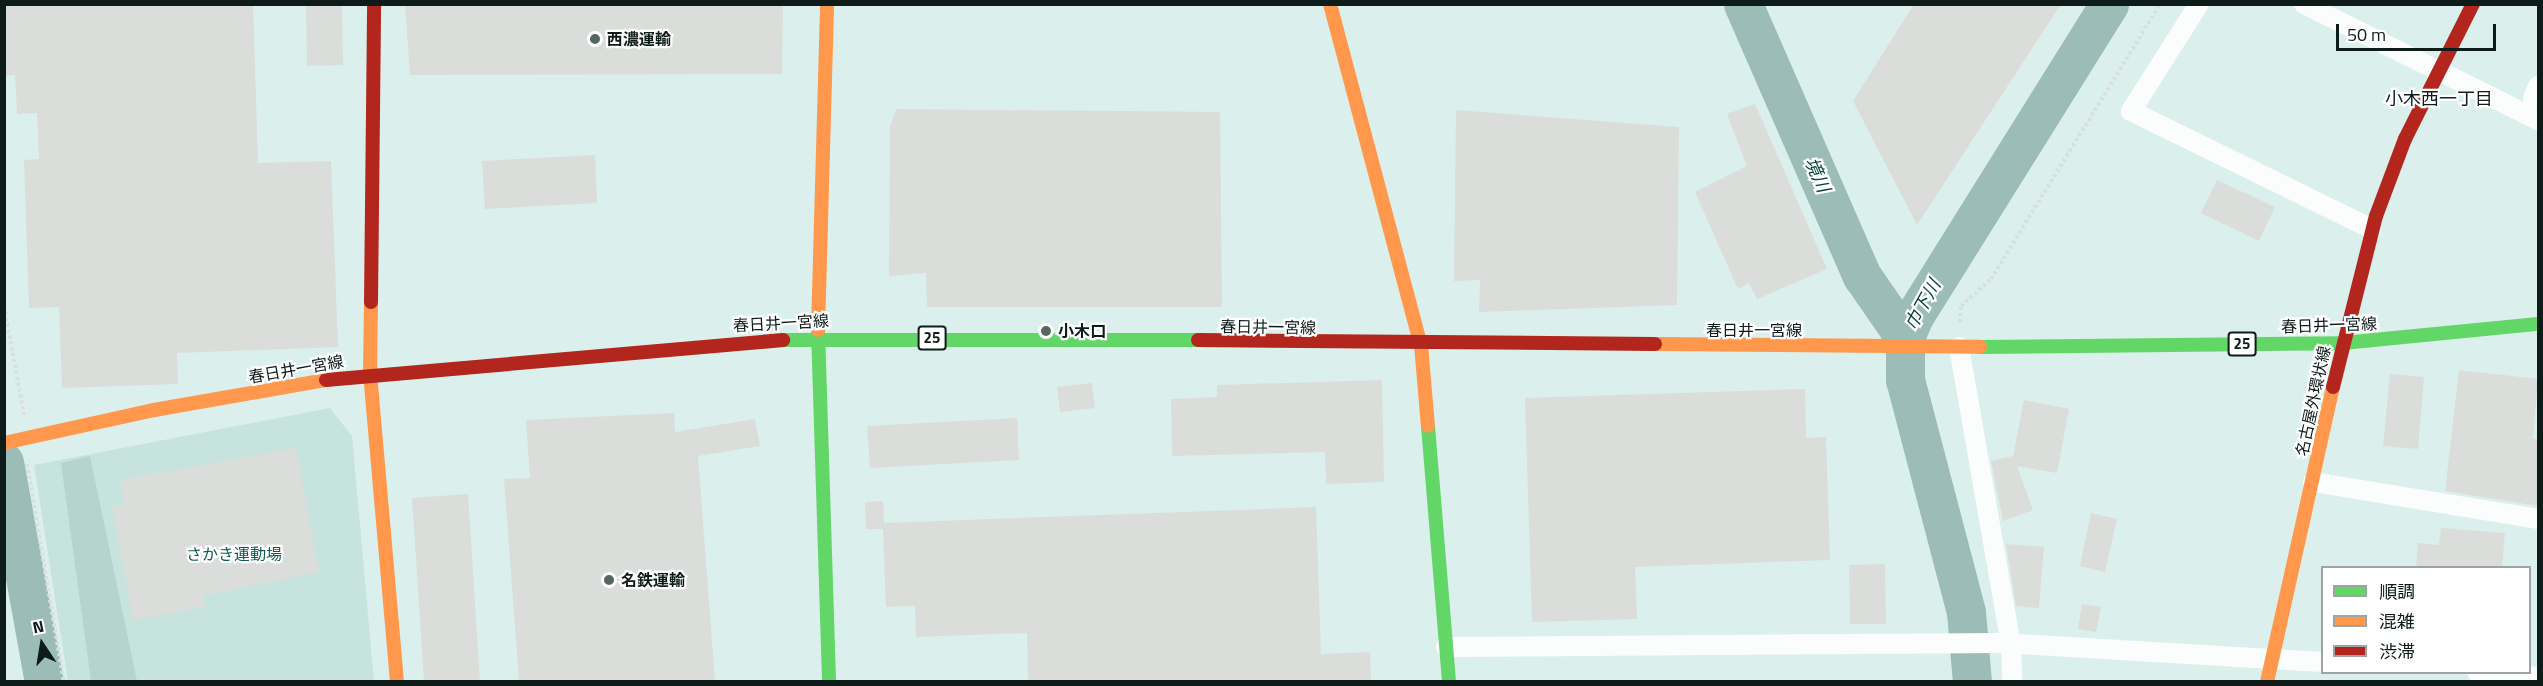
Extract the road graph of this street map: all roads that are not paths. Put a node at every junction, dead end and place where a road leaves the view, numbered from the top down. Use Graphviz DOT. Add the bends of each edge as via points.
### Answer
graph roads {
  1 [pos="374,4"];
  2 [pos="826,4"];
  3 [pos="1330,4"];
  4 [pos="2199,4"];
  5 [pos="2304,4"];
  6 [pos="2473,4"];
  7 [pos="2440,71"];
  8 [pos="2538,120"];
  9 [pos="2372,229"];
  10 [pos="2538,324"];
  11 [pos="818,337"];
  12 [pos="2343,343"];
  13 [pos="1421,345"];
  14 [pos="1952,347"];
  15 [pos="370,373"];
  16 [pos="4,443"];
  17 [pos="2313,482"];
  18 [pos="2538,519"];
  19 [pos="2006,643"];
  20 [pos="1446,647"];
  21 [pos="2272,658"];
  22 [pos="2321,662"];
  23 [pos="2501,674"];
  24 [pos="2538,677"];
  25 [pos="397,681"];
  26 [pos="829,681"];
  27 [pos="1449,681"];
  28 [pos="2012,681"];
  29 [pos="2267,681"];
  1 -- 15 [label="main road"];
  2 -- 11 [label="main road"];
  3 -- 13 [label="main road"];
  4 -- 9 [label="street" via="2131,111"];
  5 -- 7 [label="street"];
  6 -- 7 [label="main road, 名古屋外環状線"];
  7 -- 8 [label="street"];
  7 -- 9 [label="main road, 名古屋外環状線" via="2405,139"];
  9 -- 12 [label="main road, 名古屋外環状線"];
  10 -- 12 [label="main road, 春日井一宮線 / 25"];
  11 -- 13 [label="main road, 春日井一宮線 / 25"];
  11 -- 15 [label="main road, 春日井一宮線 / 25"];
  11 -- 26 [label="main road"];
  12 -- 14 [label="main road, 春日井一宮線 / 25"];
  12 -- 17 [label="main road, 名古屋外環状線"];
  13 -- 14 [label="main road, 春日井一宮線 / 25"];
  13 -- 20 [label="main road"];
  14 -- 19 [label="street"];
  15 -- 16 [label="main road, 春日井一宮線 / 25" via="154,410"];
  15 -- 25 [label="main road"];
  17 -- 18 [label="street"];
  17 -- 21 [label="main road, 名古屋外環状線"];
  19 -- 20 [label="street"];
  19 -- 21 [label="street"];
  19 -- 28 [label="street"];
  20 -- 27 [label="main road"];
  21 -- 22 [label="street"];
  21 -- 29 [label="main road, 名古屋外環状線"];
  23 -- 24 [label="street"];
}
